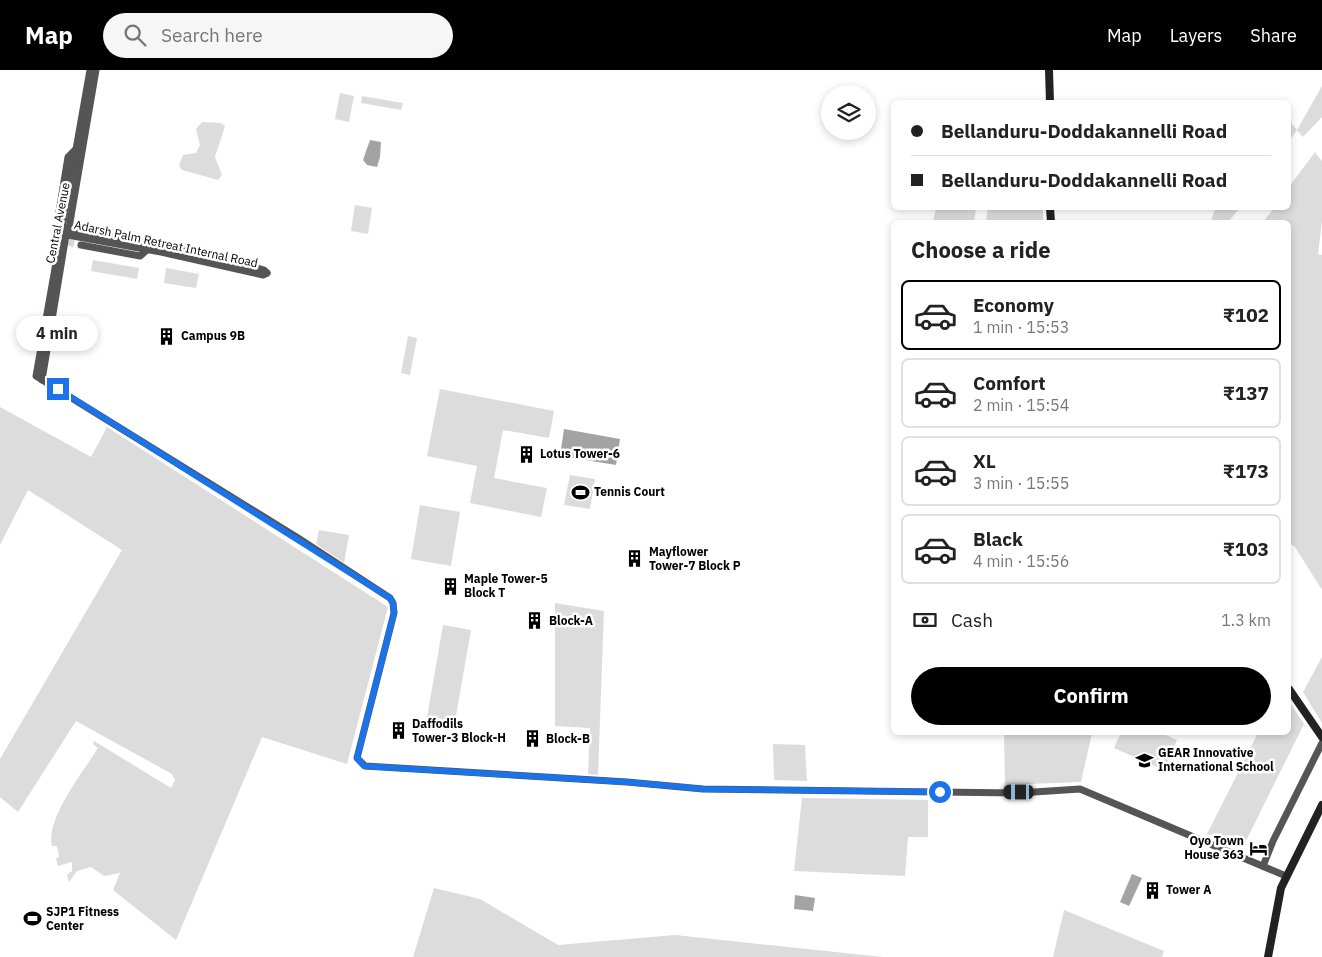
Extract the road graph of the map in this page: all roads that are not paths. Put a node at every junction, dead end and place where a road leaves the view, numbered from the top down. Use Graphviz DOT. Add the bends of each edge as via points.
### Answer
graph roads {
  1 [pos="90,70"];
  2 [pos="96,70"];
  3 [pos="1049,70"];
  4 [pos="1050,100"];
  5 [pos="77,148"];
  6 [pos="58,212"];
  7 [pos="64,231"];
  8 [pos="81,245"];
  9 [pos="157,248"];
  10 [pos="148,250"];
  11 [pos="1291,692"];
  12 [pos="1322,737"];
  13 [pos="1322,743"];
  14 [pos="1322,805"];
  15 [pos="1263,866"];
  16 [pos="1286,876"];
  17 [pos="1268,957"];
  1 -- 5 [label="street, Central Avenue"];
  2 -- 7 [label="street, Central Avenue"];
  3 -- 4 [label="main road"];
  5 -- 6 [label="street" via="68,157"];
  5 -- 7 [label="street, Central Avenue"];
  7 -- 9 [label="street, Adarsh Palm Retreat Internal Road"];
  7 -- 10 [label="street, Adarsh Palm Retreat Internal Road"];
  7 -- 15 [label="street, Central Avenue" via="39,378 298,538 393,603 394,613 357,758 364,766 703,789 1019,792 1080,788"];
  8 -- 10 [label="street" via="140,256"];
  9 -- 9 [label="street, Adarsh Palm Retreat Internal Road" via="222,259 267,272 263,275"];
  9 -- 10 [label="street, Adarsh Palm Retreat Internal Road"];
  11 -- 12 [label="main road"];
  13 -- 15 [label="street"];
  14 -- 16 [label="main road"];
  15 -- 16 [label="street"];
  16 -- 17 [label="main road"];
}
